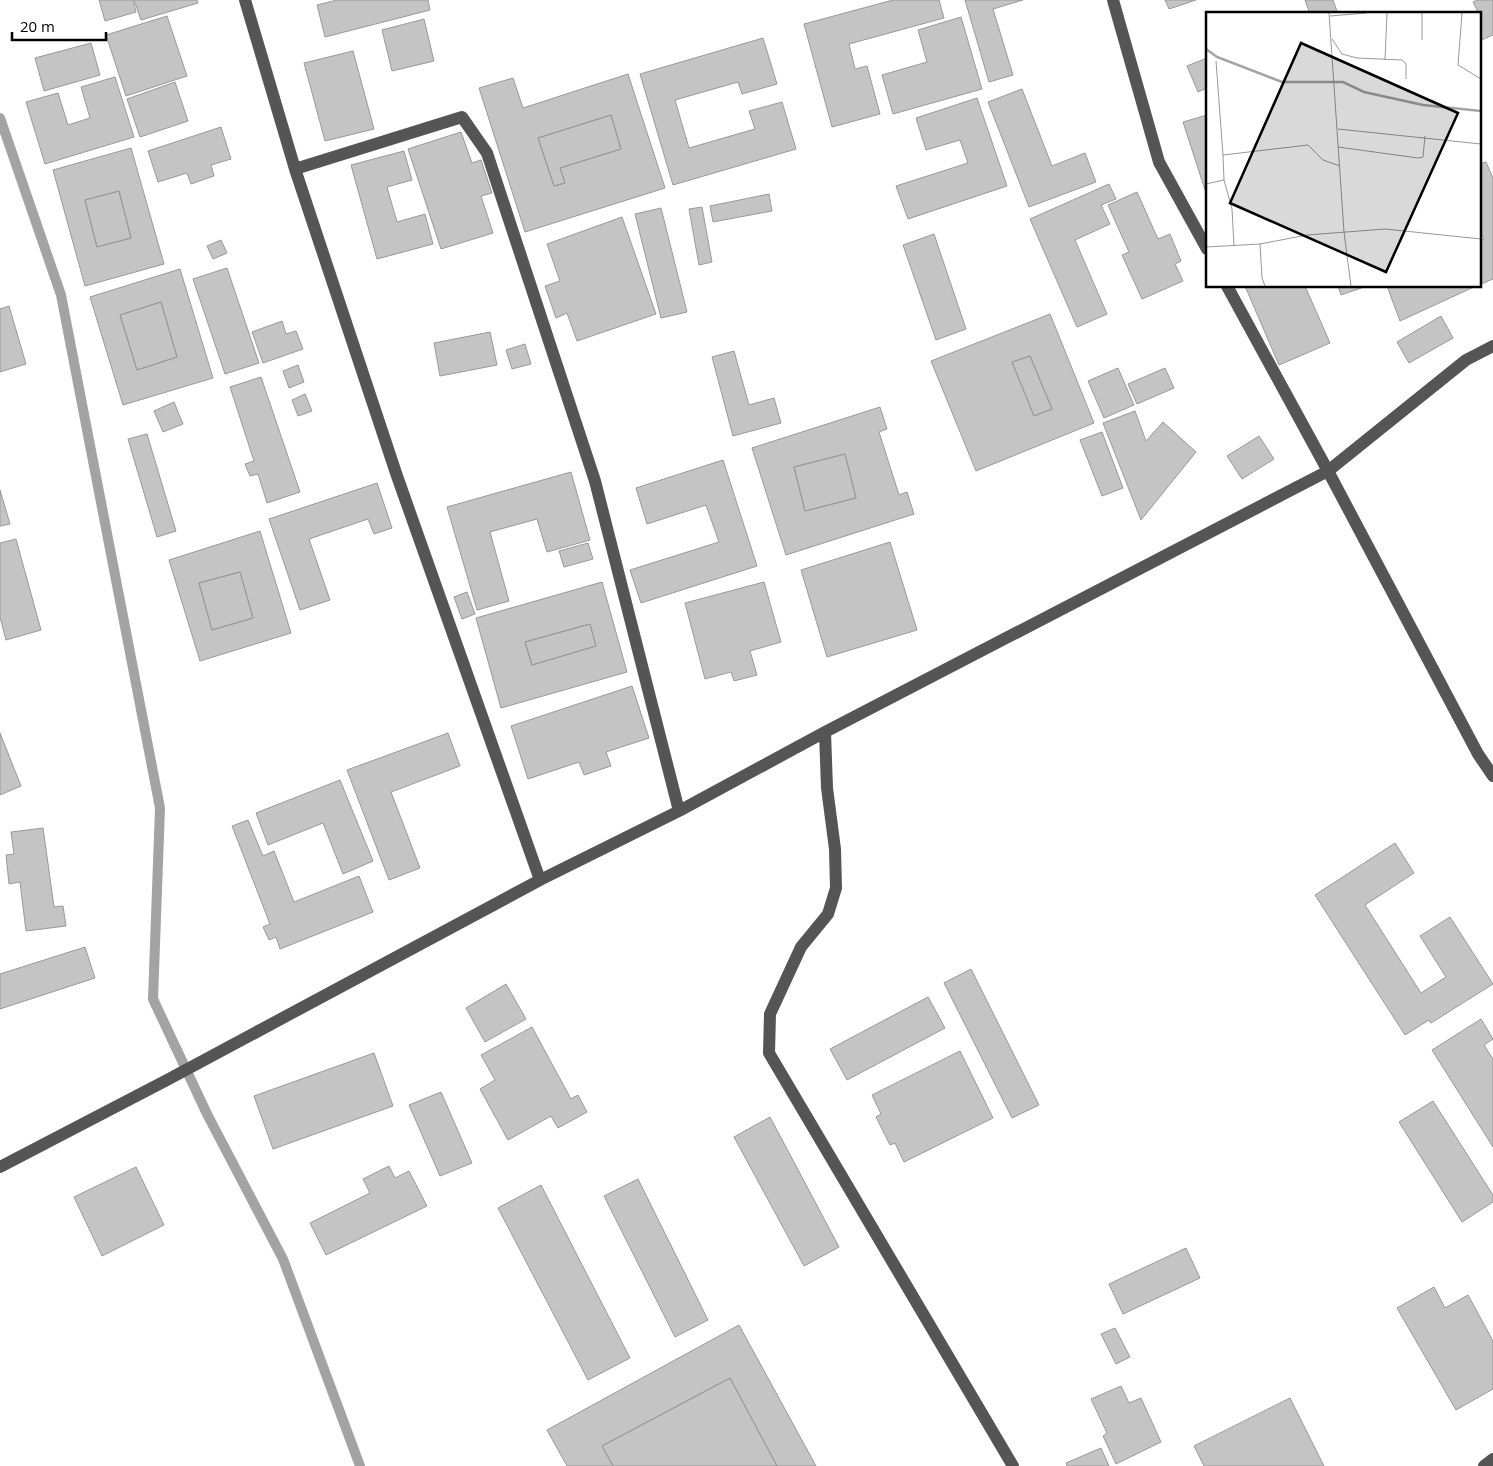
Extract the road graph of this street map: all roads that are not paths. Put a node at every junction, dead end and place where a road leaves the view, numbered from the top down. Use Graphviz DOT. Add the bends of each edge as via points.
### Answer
graph roads {
  1 [pos="245,0"];
  2 [pos="1113,0"];
  3 [pos="295,170"];
  4 [pos="1206,247"];
  5 [pos="1228,288"];
  6 [pos="1493,346"];
  7 [pos="1328,471"];
  8 [pos="825,732"];
  9 [pos="1493,776"];
  10 [pos="679,812"];
  11 [pos="540,880"];
  12 [pos="0,1167"];
  13 [pos="1493,1458"];
  14 [pos="1013,1466"];
  15 [pos="1484,1466"];
  1 -- 3 [label="street"];
  2 -- 4 [label="street" via="1159,162"];
  3 -- 10 [label="street" via="462,116 486,153 595,481"];
  3 -- 11 [label="street" via="397,476"];
  5 -- 7 [label="street"];
  6 -- 7 [label="street" via="1466,360"];
  7 -- 8 [label="street"];
  7 -- 9 [label="street"];
  8 -- 10 [label="street"];
  8 -- 14 [label="street" via="836,888 828,914 801,947 770,1014 769,1053"];
  10 -- 11 [label="street"];
  11 -- 12 [label="street"];
  13 -- 15 [label="street"];
}
